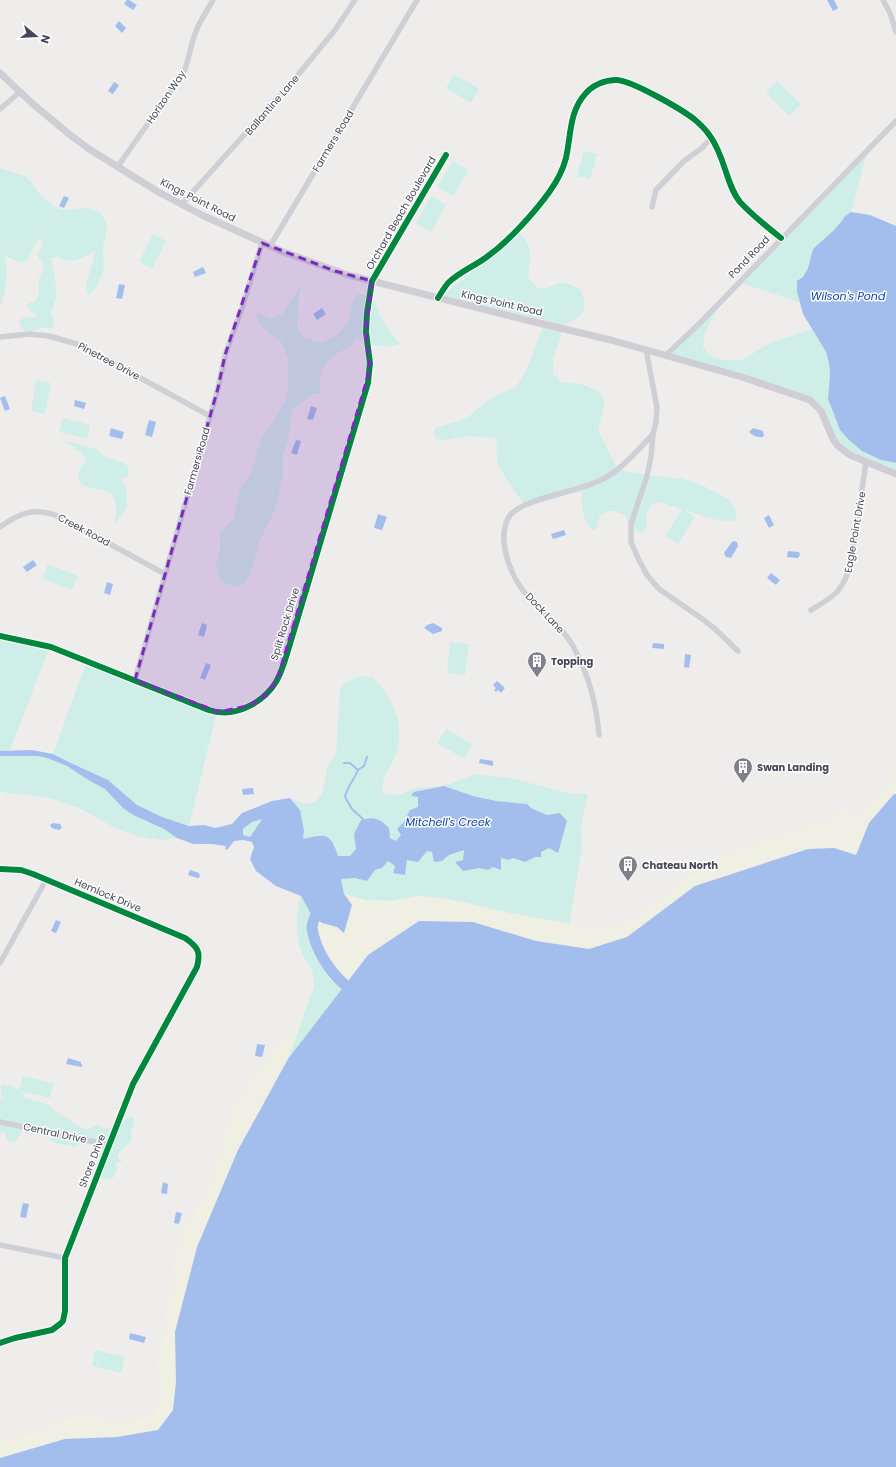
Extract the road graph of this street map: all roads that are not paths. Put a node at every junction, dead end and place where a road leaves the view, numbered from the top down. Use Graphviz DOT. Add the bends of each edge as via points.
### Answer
graph roads {
  1 [pos="213,0"];
  2 [pos="356,0"];
  3 [pos="418,0"];
  4 [pos="883,0"];
  5 [pos="896,32"];
  6 [pos="0,73"];
  7 [pos="20,92"];
  8 [pos="0,109"];
  9 [pos="896,121"];
  10 [pos="711,138"];
  11 [pos="446,155"];
  12 [pos="118,166"];
  13 [pos="182,204"];
  14 [pos="652,207"];
  15 [pos="781,238"];
  16 [pos="262,243"];
  17 [pos="270,246"];
  18 [pos="372,281"];
  19 [pos="438,298"];
  20 [pos="0,337"];
  21 [pos="646,349"];
  22 [pos="666,355"];
  23 [pos="210,416"];
  24 [pos="653,434"];
  25 [pos="866,462"];
  26 [pos="896,474"];
  27 [pos="0,527"];
  28 [pos="165,574"];
  29 [pos="811,610"];
  30 [pos="0,636"];
  31 [pos="738,651"];
  32 [pos="135,680"];
  33 [pos="599,735"];
  34 [pos="0,868"];
  35 [pos="46,880"];
  36 [pos="199,956"];
  37 [pos="0,963"];
  38 [pos="0,1122"];
  39 [pos="109,1145"];
  40 [pos="0,1245"];
  41 [pos="65,1258"];
  42 [pos="0,1343"];
  1 -- 12 [label="street, Horizon Way" via="196,31 183,74"];
  2 -- 13 [label="street, Ballantine Lane" via="298,75"];
  3 -- 17 [label="street, Farmers Road"];
  4 -- 5 [label="street"];
  6 -- 7 [label="main road, Kings Point Road"];
  7 -- 8 [label="street"];
  7 -- 12 [label="main road, Kings Point Road" via="69,134"];
  9 -- 15 [label="street, Pond Road"];
  10 -- 14 [label="street" via="656,190"];
  10 -- 15 [label="street" via="721,155 740,202"];
  10 -- 19 [label="street" via="693,118 631,83 616,80 599,84 586,92 577,105 566,160 550,192 517,230 487,257 448,282"];
  11 -- 18 [label="street, Orchard Beach Boulevard"];
  12 -- 13 [label="main road, Kings Point Road"];
  13 -- 16 [label="main road, Kings Point Road"];
  15 -- 22 [label="street, Pond Road"];
  16 -- 17 [label="main road, Kings Point Road"];
  16 -- 23 [label="street, Farmers Road" via="224,355"];
  17 -- 18 [label="main road, Kings Point Road" via="328,269"];
  18 -- 19 [label="main road, Kings Point Road"];
  18 -- 32 [label="street, Split Rock Drive" via="366,313 370,364 368,383 277,680 265,696 251,705 219,712"];
  19 -- 21 [label="main road, Kings Point Road"];
  20 -- 23 [label="street, Pinetree Drive" via="24,334 49,336 80,345"];
  21 -- 22 [label="main road, Kings Point Road"];
  21 -- 24 [label="street" via="657,408"];
  22 -- 25 [label="main road, Kings Point Road" via="810,400 822,411 838,446"];
  23 -- 28 [label="street, Farmers Road"];
  24 -- 31 [label="street" via="647,476 631,524 631,542 647,575 658,589 714,628"];
  24 -- 33 [label="street, Dock Lane" via="626,463 610,475 590,485 517,508 504,529 505,550 514,575 532,600 563,632 581,663 594,696"];
  25 -- 26 [label="main road, Kings Point Road"];
  25 -- 29 [label="street, Eagle Point Drive" via="847,577 838,592"];
  27 -- 28 [label="street, Creek Road" via="20,514 35,511 50,513 60,516"];
  28 -- 32 [label="street, Farmers Road"];
  30 -- 32 [label="street, Split Rock Drive" via="51,647"];
  34 -- 35 [label="street, Hemlock Drive" via="21,870"];
  35 -- 36 [label="street, Hemlock Drive" via="185,938 197,948"];
  35 -- 37 [label="street"];
  36 -- 39 [label="street, Shore Drive" via="197,967 133,1084"];
  38 -- 39 [label="street, Central Drive"];
  39 -- 41 [label="street, Shore Drive"];
  40 -- 41 [label="street"];
  41 -- 42 [label="street, Shore Drive" via="65,1311 60,1324 52,1330"];
}
